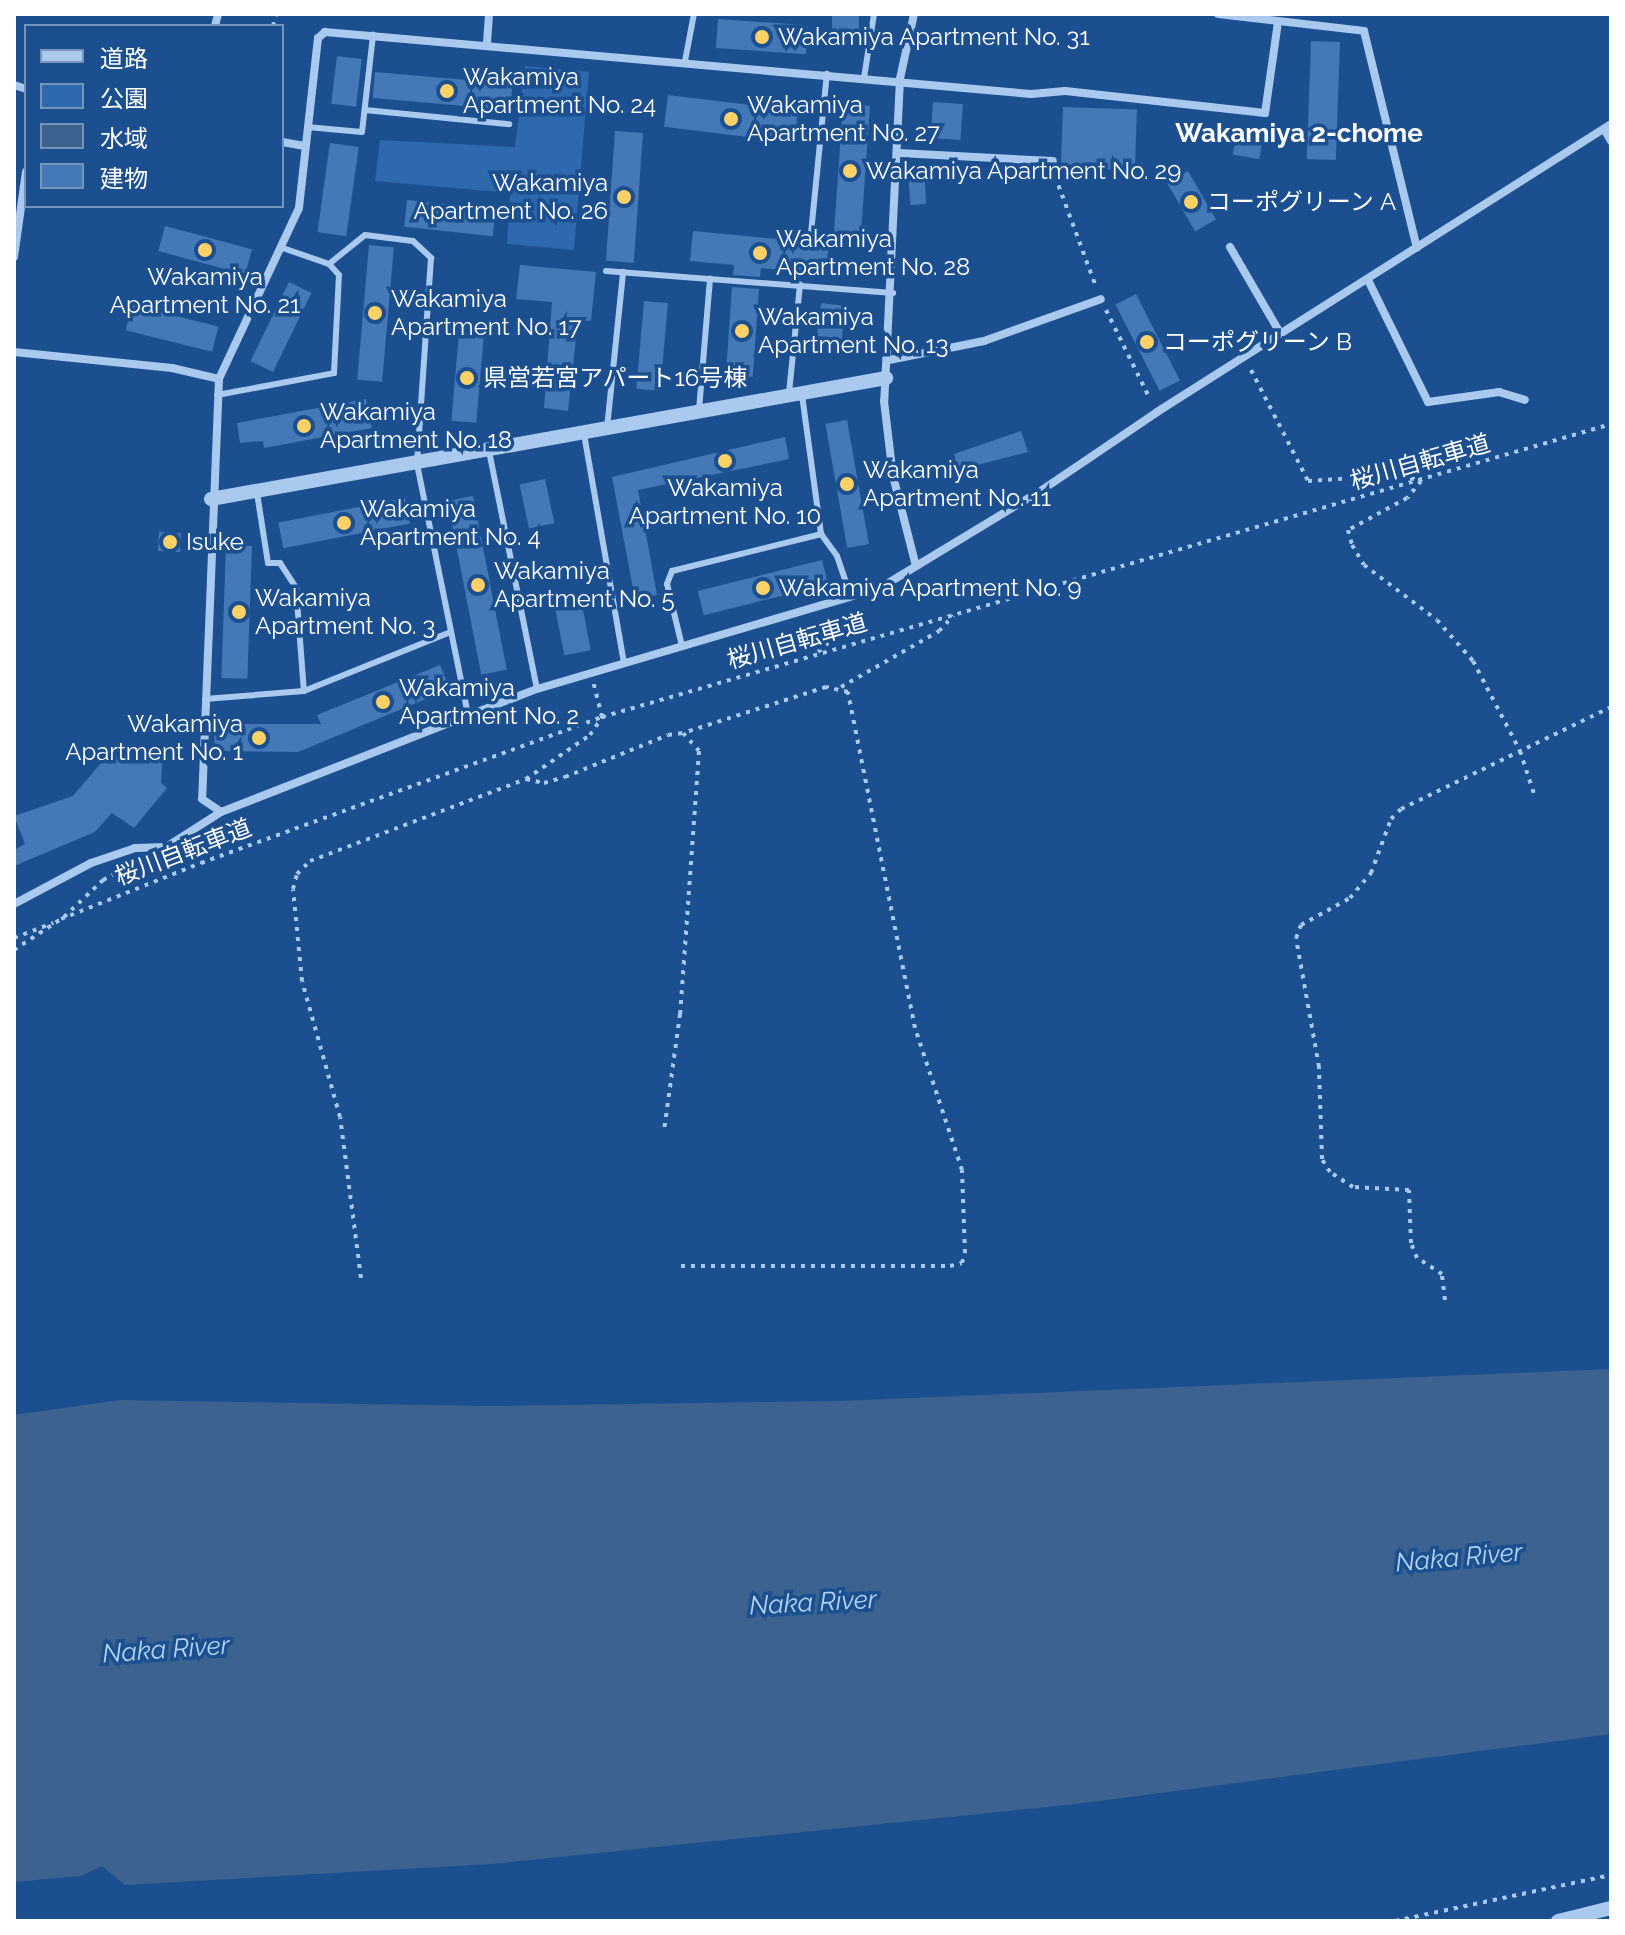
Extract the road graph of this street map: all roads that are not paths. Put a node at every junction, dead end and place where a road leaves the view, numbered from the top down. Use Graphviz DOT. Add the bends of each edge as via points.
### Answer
graph roads {
  1 [pos="489,14"];
  2 [pos="694,14"];
  3 [pos="874,14"];
  4 [pos="914,14"];
  5 [pos="1218,14"];
  6 [pos="1268,17"];
  7 [pos="1278,22"];
  8 [pos="373,35"];
  9 [pos="487,43"];
  10 [pos="685,61"];
  11 [pos="827,74"];
  12 [pos="864,78"];
  13 [pos="900,79"];
  14 [pos="365,110"];
  15 [pos="509,124"];
  16 [pos="307,127"];
  17 [pos="1607,127"];
  18 [pos="1611,141"];
  19 [pos="284,142"];
  20 [pos="305,146"];
  21 [pos="899,153"];
  22 [pos="1053,161"];
  23 [pos="24,186"];
  24 [pos="811,233"];
  25 [pos="280,247"];
  26 [pos="1230,247"];
  27 [pos="1417,248"];
  28 [pos="14,257"];
  29 [pos="329,264"];
  30 [pos="606,271"];
  31 [pos="623,272"];
  32 [pos="710,278"];
  33 [pos="1368,280"];
  34 [pos="800,285"];
  35 [pos="893,293"];
  36 [pos="1101,299"];
  37 [pos="1280,333"];
  38 [pos="14,352"];
  39 [pos="889,360"];
  40 [pos="886,378"];
  41 [pos="219,379"];
  42 [pos="217,395"];
  43 [pos="796,396"];
  44 [pos="1525,400"];
  45 [pos="699,414"];
  46 [pos="607,430"];
  47 [pos="584,434"];
  48 [pos="489,451"];
  49 [pos="417,464"];
  50 [pos="257,492"];
  51 [pos="211,499"];
  52 [pos="821,534"];
  53 [pos="916,566"];
  54 [pos="851,597"];
  55 [pos="451,632"];
  56 [pos="682,646"];
  57 [pos="624,663"];
  58 [pos="537,689"];
  59 [pos="304,691"];
  60 [pos="205,699"];
  61 [pos="468,714"];
  62 [pos="221,812"];
  63 [pos="14,904"];
  64 [pos="1611,1908"];
  65 [pos="1558,1921"];
  1 -- 9 [label="street"];
  2 -- 10 [label="lane"];
  3 -- 12 [label="lane"];
  4 -- 13 [label="street"];
  5 -- 6 [label="street"];
  6 -- 7 [label="street"];
  7 -- 13 [label="street" via="1265,113"];
  7 -- 27 [label="street" via="1364,31"];
  8 -- 9 [label="street"];
  8 -- 14 [label="lane"];
  8 -- 16 [label="street" via="325,32 318,38"];
  9 -- 10 [label="street"];
  10 -- 11 [label="street"];
  11 -- 12 [label="street"];
  11 -- 24 [label="lane"];
  12 -- 13 [label="street"];
  13 -- 21 [label="street"];
  14 -- 15 [label="lane"];
  14 -- 16 [label="lane" via="362,132"];
  16 -- 20 [label="street"];
  17 -- 18 [label="street"];
  17 -- 27 [label="street"];
  19 -- 20 [label="street"];
  20 -- 25 [label="street" via="299,208"];
  21 -- 22 [label="street"];
  21 -- 35 [label="street"];
  23 -- 28 [label="street"];
  25 -- 29 [label="lane"];
  25 -- 41 [label="street"];
  26 -- 37 [label="street"];
  27 -- 33 [label="street"];
  29 -- 42 [label="lane" via="339,275 334,373"];
  29 -- 49 [label="lane" via="365,235 413,241 431,258"];
  30 -- 31 [label="lane"];
  31 -- 32 [label="lane"];
  31 -- 46 [label="lane"];
  32 -- 34 [label="lane"];
  32 -- 45 [label="lane"];
  33 -- 37 [label="street"];
  33 -- 44 [label="street" via="1428,402 1488,392"];
  34 -- 35 [label="lane"];
  34 -- 43 [label="lane"];
  35 -- 39 [label="street"];
  36 -- 39 [label="street" via="984,341"];
  37 -- 53 [label="street"];
  38 -- 41 [label="street" via="172,368"];
  39 -- 40 [label="street"];
  40 -- 43 [label="street"];
  40 -- 53 [label="street" via="893,476"];
  41 -- 42 [label="street"];
  42 -- 51 [label="street"];
  43 -- 45 [label="street"];
  43 -- 52 [label="lane"];
  45 -- 46 [label="street"];
  46 -- 47 [label="street"];
  47 -- 48 [label="street"];
  47 -- 57 [label="lane"];
  48 -- 49 [label="street"];
  48 -- 58 [label="lane"];
  49 -- 50 [label="street"];
  49 -- 55 [label="lane"];
  50 -- 51 [label="street"];
  50 -- 59 [label="lane" via="268,563 280,563 296,588"];
  51 -- 60 [label="street"];
  52 -- 54 [label="lane" via="837,556"];
  52 -- 56 [label="lane" via="672,571 667,584"];
  53 -- 54 [label="street" via="880,588"];
  54 -- 56 [label="street"];
  55 -- 59 [label="lane"];
  55 -- 61 [label="lane"];
  56 -- 57 [label="street"];
  57 -- 58 [label="street"];
  58 -- 61 [label="street"];
  59 -- 60 [label="lane"];
  60 -- 62 [label="street" via="202,799"];
  61 -- 62 [label="street"];
  62 -- 63 [label="street" via="166,847 135,848 91,863"];
  64 -- 65 [label="street"];
}
